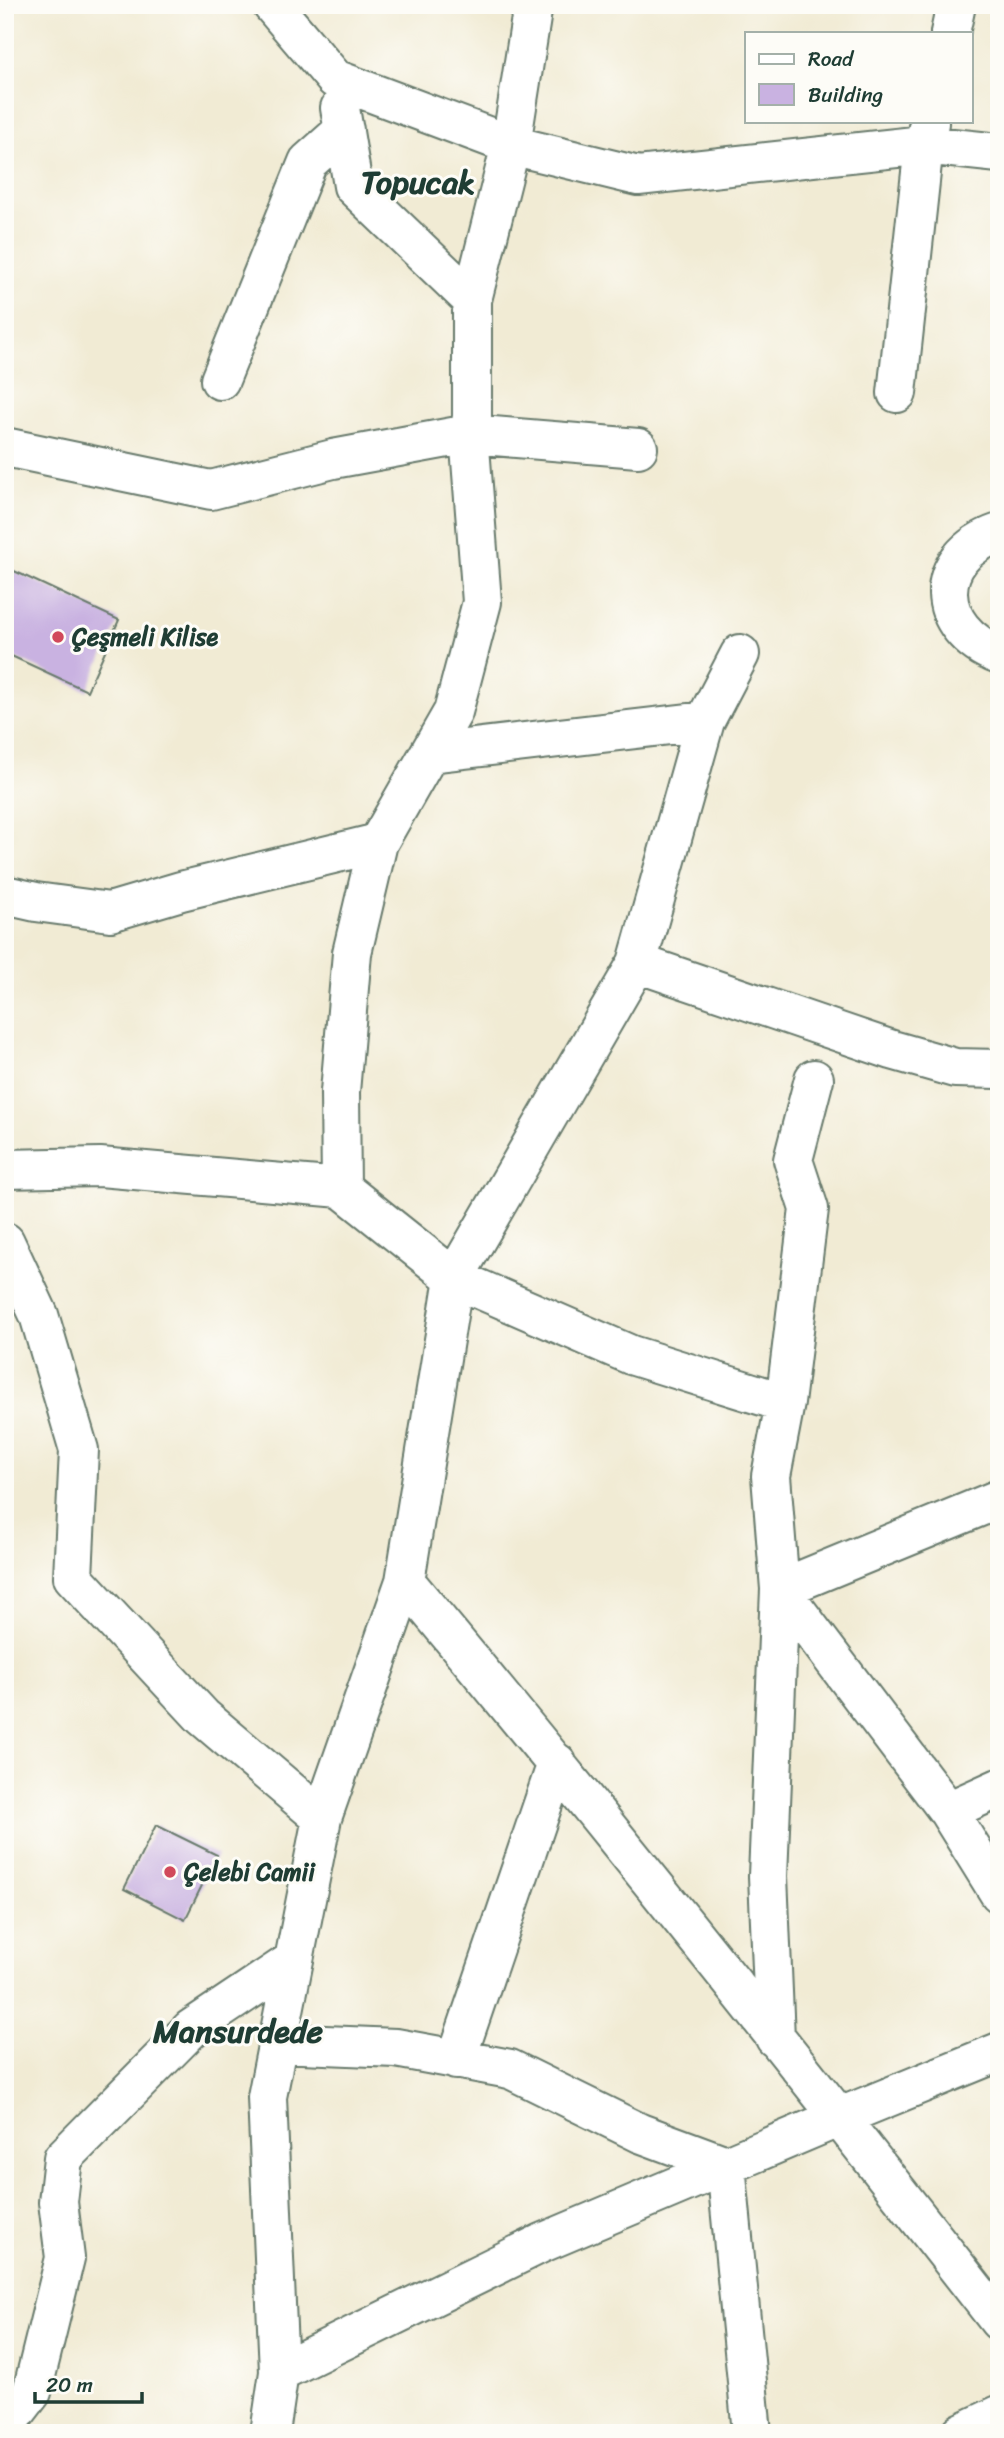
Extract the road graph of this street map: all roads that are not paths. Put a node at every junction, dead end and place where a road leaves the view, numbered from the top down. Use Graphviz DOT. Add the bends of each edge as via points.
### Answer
graph roads {
  1 [pos="272,5"];
  2 [pos="533,5"];
  3 [pos="956,5"];
  4 [pos="950,32"];
  5 [pos="335,79"];
  6 [pos="344,130"];
  7 [pos="926,133"];
  8 [pos="511,145"];
  9 [pos="999,153"];
  10 [pos="472,300"];
  11 [pos="220,380"];
  12 [pos="897,393"];
  13 [pos="470,434"];
  14 [pos="5,447"];
  15 [pos="638,448"];
  16 [pos="999,533"];
  17 [pos="740,654"];
  18 [pos="999,655"];
  19 [pos="705,721"];
  20 [pos="430,753"];
  21 [pos="378,843"];
  22 [pos="5,895"];
  23 [pos="637,963"];
  24 [pos="999,1069"];
  25 [pos="814,1079"];
  26 [pos="5,1169"];
  27 [pos="341,1188"];
  28 [pos="5,1242"];
  29 [pos="454,1278"];
  30 [pos="785,1403"];
  31 [pos="999,1499"];
  32 [pos="405,1581"];
  33 [pos="780,1589"];
  34 [pos="557,1763"];
  35 [pos="999,1788"];
  36 [pos="948,1811"];
  37 [pos="322,1818"];
  38 [pos="999,1893"];
  39 [pos="294,1961"];
  40 [pos="775,2038"];
  41 [pos="278,2043"];
  42 [pos="999,2052"];
  43 [pos="456,2060"];
  44 [pos="840,2117"];
  45 [pos="726,2165"];
  46 [pos="999,2320"];
  47 [pos="279,2372"];
  48 [pos="999,2415"];
  49 [pos="5,2427"];
  50 [pos="270,2433"];
  51 [pos="752,2433"];
  52 [pos="961,2433"];
  1 -- 5 [label="street"];
  2 -- 8 [label="street"];
  3 -- 4 [label="street"];
  5 -- 6 [label="street"];
  5 -- 8 [label="street"];
  6 -- 10 [label="street" via="353,186"];
  6 -- 11 [label="street" via="308,162"];
  7 -- 8 [label="street" via="638,176"];
  7 -- 9 [label="street"];
  7 -- 12 [label="street"];
  8 -- 10 [label="street"];
  10 -- 13 [label="street"];
  13 -- 14 [label="street" via="333,459 211,490"];
  13 -- 15 [label="street"];
  13 -- 20 [label="street" via="482,602 453,712"];
  16 -- 18 [label="street" via="960,556 948,597 957,624 968,638"];
  17 -- 19 [label="street"];
  19 -- 20 [label="street"];
  19 -- 23 [label="street"];
  20 -- 21 [label="street"];
  21 -- 22 [label="street" via="110,912"];
  21 -- 27 [label="street" via="352,953 340,1092"];
  23 -- 24 [label="street" via="892,1050 955,1068"];
  23 -- 29 [label="street"];
  25 -- 30 [label="street" via="793,1160 809,1209"];
  26 -- 27 [label="street" via="100,1167"];
  27 -- 29 [label="street"];
  28 -- 37 [label="street" via="39,1315 79,1450 74,1577 203,1717"];
  29 -- 30 [label="street" via="631,1355"];
  29 -- 32 [label="street"];
  30 -- 33 [label="street" via="771,1476"];
  31 -- 33 [label="street"];
  32 -- 34 [label="street"];
  32 -- 37 [label="street"];
  33 -- 36 [label="street"];
  33 -- 40 [label="street" via="768,1876"];
  34 -- 40 [label="street"];
  34 -- 43 [label="street"];
  35 -- 36 [label="street"];
  36 -- 38 [label="street"];
  37 -- 39 [label="street"];
  39 -- 41 [label="street"];
  39 -- 49 [label="street" via="191,2029 63,2158 58,2202 65,2258 32,2392"];
  40 -- 44 [label="street"];
  41 -- 43 [label="street" via="396,2048"];
  41 -- 47 [label="street" via="267,2097"];
  42 -- 44 [label="street"];
  43 -- 45 [label="street" via="510,2069 640,2133"];
  44 -- 45 [label="street"];
  44 -- 46 [label="street"];
  45 -- 47 [label="street" via="542,2243"];
  45 -- 51 [label="street"];
  47 -- 50 [label="street"];
  48 -- 52 [label="street"];
}
